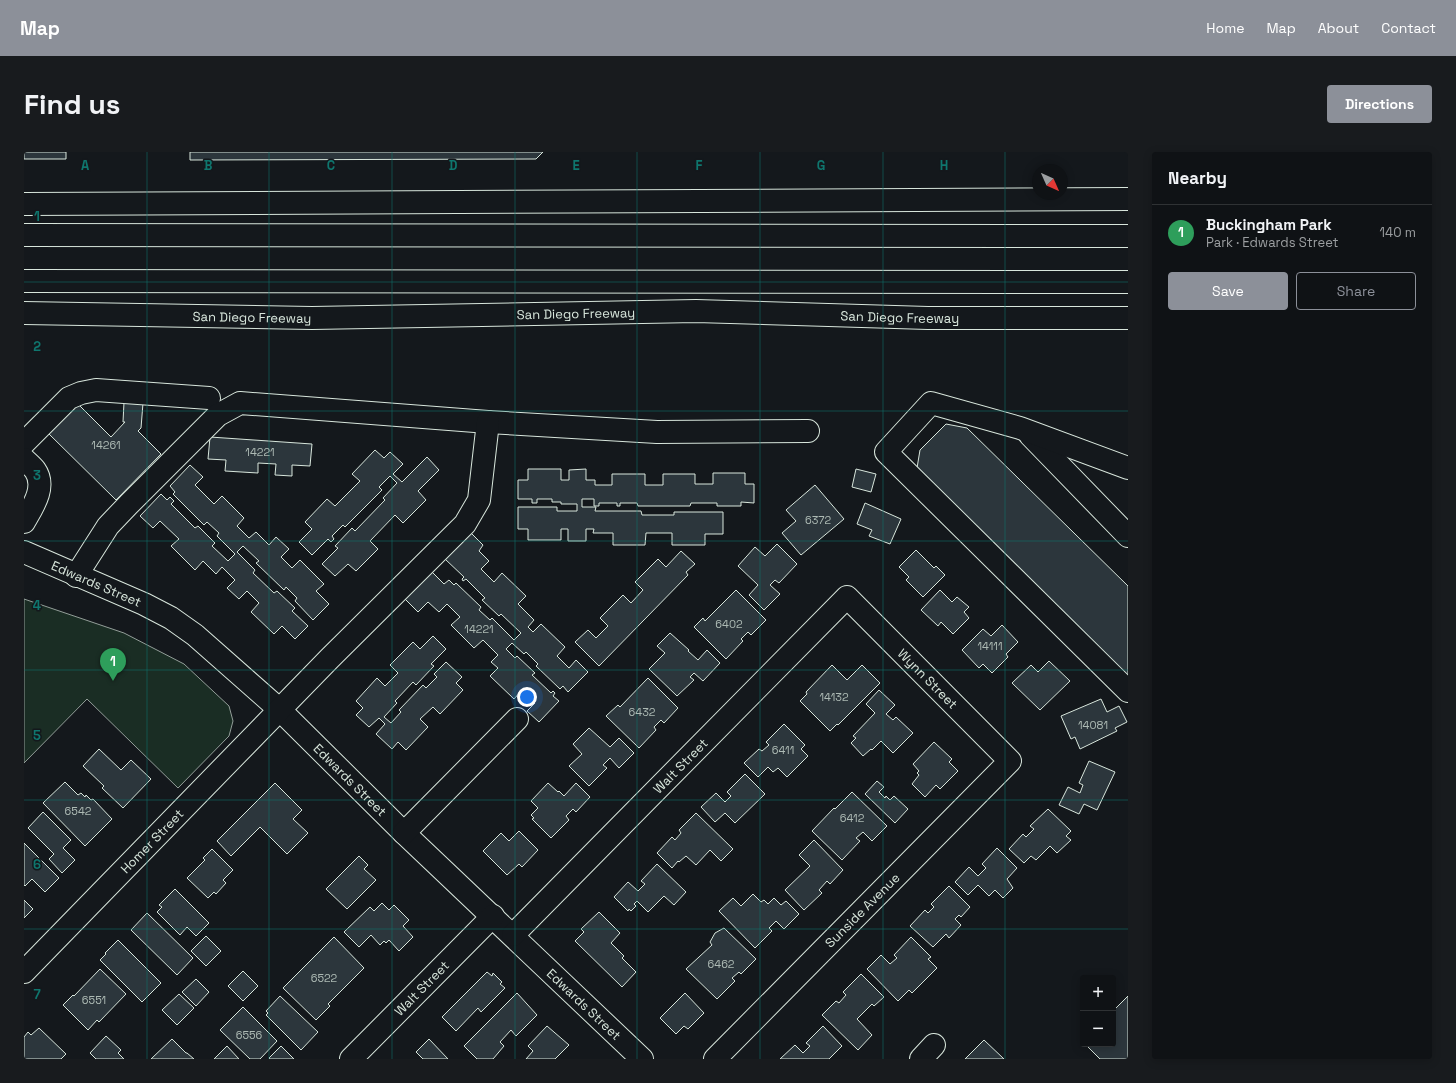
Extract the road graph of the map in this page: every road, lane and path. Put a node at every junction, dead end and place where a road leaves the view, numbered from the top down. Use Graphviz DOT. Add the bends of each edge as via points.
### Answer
graph roads {
  1 [pos="1128,199"];
  2 [pos="24,204"];
  3 [pos="24,235"];
  4 [pos="1128,236"];
  5 [pos="24,281"];
  6 [pos="1128,282"];
  7 [pos="24,313"];
  8 [pos="928,318"];
  9 [pos="1128,318"];
  10 [pos="1128,332"];
  11 [pos="209,398"];
  12 [pos="488,422"];
  13 [pos="808,430"];
  14 [pos="1026,431"];
  15 [pos="24,444"];
  16 [pos="24,460"];
  17 [pos="1128,468"];
  18 [pos="24,522"];
  19 [pos="1128,536"];
  20 [pos="24,552"];
  21 [pos="76,576"];
  22 [pos="847,597"];
  23 [pos="1128,691"];
  24 [pos="280,710"];
  25 [pos="517,719"];
  26 [pos="1010,761"];
  27 [pos="404,833"];
  28 [pos="492,916"];
  29 [pos="513,935"];
  30 [pos="24,972"];
  31 [pos="351,1059"];
  32 [pos="642,1059"];
  33 [pos="715,1059"];
  1 -- 2 [label="main road"];
  3 -- 4 [label="main road"];
  5 -- 6 [label="main road"];
  7 -- 8 [label="main road, San Diego Freeway" via="312,318 696,311"];
  8 -- 9 [label="main road, San Diego Freeway"];
  8 -- 10 [label="main road"];
  11 -- 15 [label="main road" via="96,390 69,398"];
  12 -- 13 [label="main road" via="657,432"];
  12 -- 21 [label="main road" via="240,403 218,415 128,504 108,526"];
  12 -- 24 [label="main road, Homer Street" via="479,500 466,524"];
  14 -- 17 [label="main road"];
  14 -- 19 [label="main road"];
  14 -- 23 [label="main road" via="931,403 886,452"];
  16 -- 18 [label="main road" via="36,471 40,484 37,497"];
  20 -- 21 [label="main road, Edwards Street"];
  21 -- 24 [label="main road, Edwards Street" via="171,618 195,635"];
  22 -- 26 [label="main road, Wynn Street"];
  22 -- 29 [label="main road, Walt Street"];
  24 -- 27 [label="main road, Edwards Street"];
  24 -- 30 [label="main road, Homer Street"];
  25 -- 27 [label="main road"];
  26 -- 33 [label="main road, Sunside Avenue"];
  27 -- 28 [label="main road, Edwards Street"];
  28 -- 29 [label="main road, Edwards Street"];
  28 -- 31 [label="main road, Walt Street"];
  29 -- 32 [label="main road, Edwards Street"];
}
